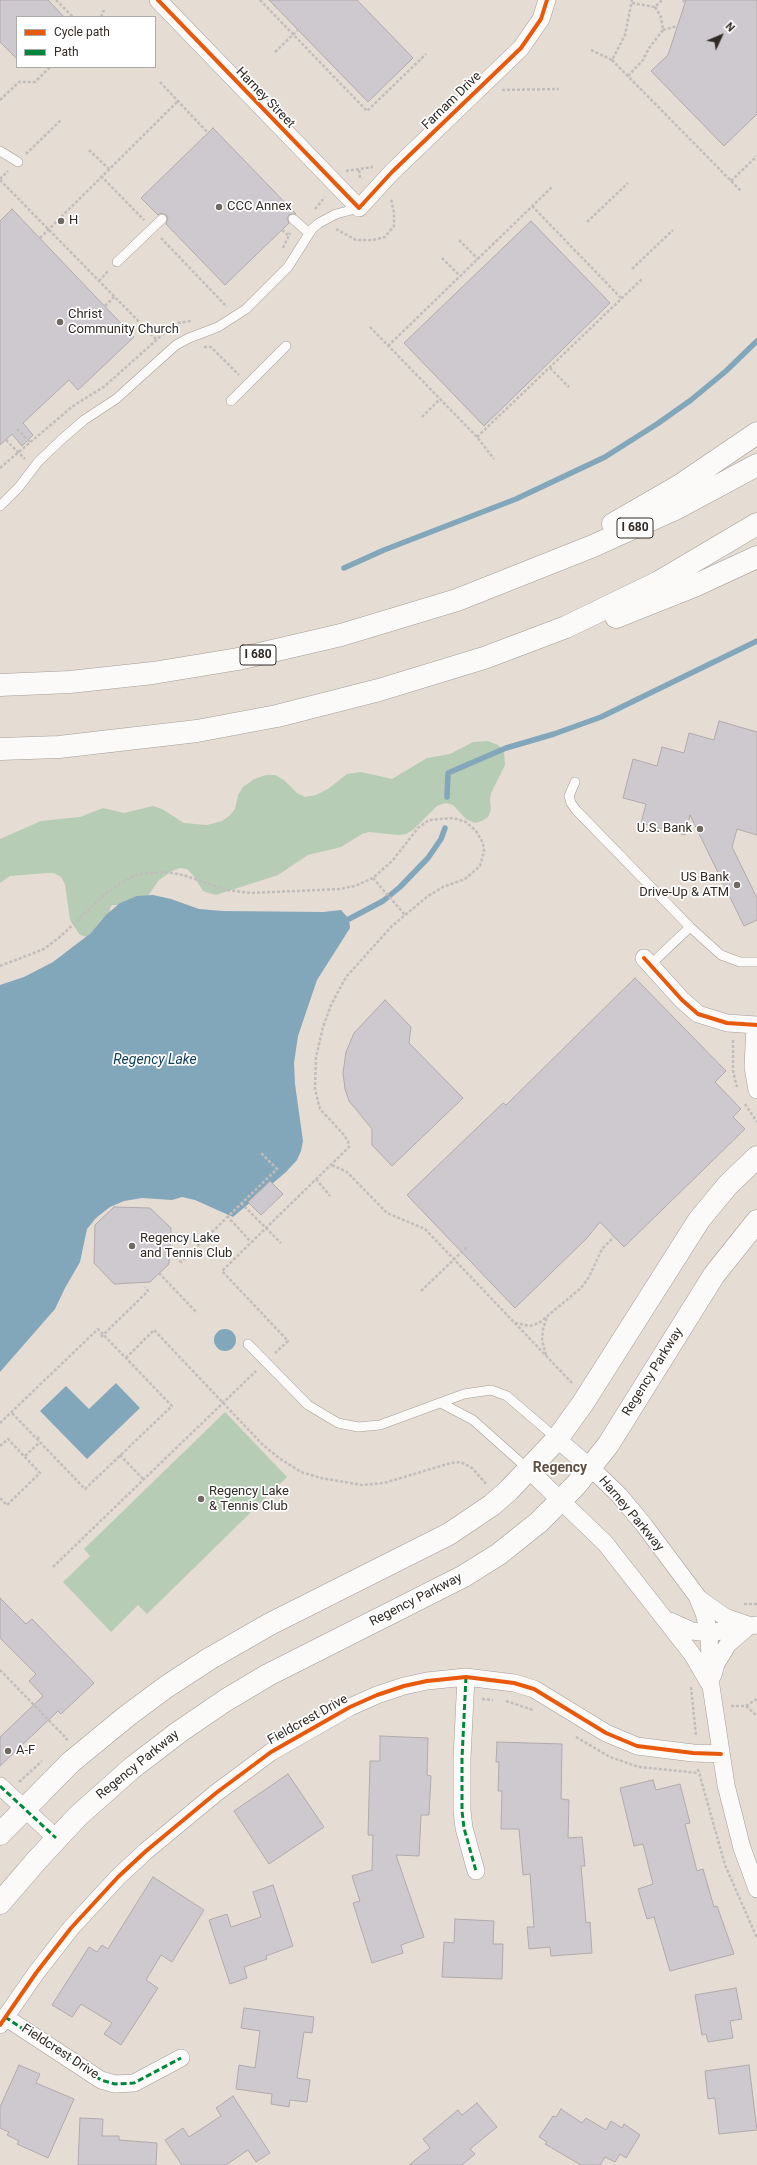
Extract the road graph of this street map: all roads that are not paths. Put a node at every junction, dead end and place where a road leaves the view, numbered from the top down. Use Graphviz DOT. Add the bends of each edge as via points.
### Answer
graph roads {
  1 [pos="158,0"];
  2 [pos="547,0"];
  3 [pos="0,151"];
  4 [pos="18,162"];
  5 [pos="359,208"];
  6 [pos="162,219"];
  7 [pos="296,222"];
  8 [pos="309,233"];
  9 [pos="117,262"];
  10 [pos="286,346"];
  11 [pos="231,401"];
  12 [pos="757,433"];
  13 [pos="757,465"];
  14 [pos="0,506"];
  15 [pos="757,524"];
  16 [pos="757,557"];
  17 [pos="508,581"];
  18 [pos="534,641"];
  19 [pos="0,685"];
  20 [pos="0,749"];
  21 [pos="575,782"];
  22 [pos="690,927"];
  23 [pos="647,961"];
  24 [pos="757,962"];
  25 [pos="756,1025"];
  26 [pos="750,1094"];
  27 [pos="757,1158"];
  28 [pos="757,1221"];
  29 [pos="248,1344"];
  30 [pos="441,1403"];
  31 [pos="557,1439"];
  32 [pos="591,1468"];
  33 [pos="529,1470"];
  34 [pos="562,1500"];
  35 [pos="697,1596"];
  36 [pos="666,1619"];
  37 [pos="754,1625"];
  38 [pos="709,1633"];
  39 [pos="466,1677"];
  40 [pos="711,1686"];
  41 [pos="722,1754"];
  42 [pos="0,1786"];
  43 [pos="24,1808"];
  44 [pos="0,1834"];
  45 [pos="56,1838"];
  46 [pos="476,1871"];
  47 [pos="757,1889"];
  48 [pos="0,1903"];
  49 [pos="3,2021"];
  50 [pos="181,2058"];
  1 -- 5 [label="street, Harney Street"];
  2 -- 5 [label="street, Farnam Drive" via="541,19 528,38"];
  3 -- 4 [label="lane"];
  5 -- 8 [label="lane" via="326,218"];
  6 -- 9 [label="lane"];
  7 -- 8 [label="lane"];
  8 -- 14 [label="lane" via="288,267 246,309 218,327 176,345 116,399 78,425 38,462"];
  10 -- 11 [label="lane"];
  12 -- 17 [label="main road" via="672,489 591,537"];
  13 -- 17 [label="main road, I 680" via="651,521"];
  15 -- 18 [label="main road" via="618,603"];
  16 -- 18 [label="main road" via="652,604 611,619"];
  17 -- 19 [label="main road, I 680" via="410,615 261,655 153,673 70,682"];
  18 -- 20 [label="main road" via="379,690 242,723 125,741"];
  21 -- 22 [label="lane" via="569,796 576,810"];
  22 -- 23 [label="lane"];
  22 -- 24 [label="lane" via="721,955 740,962"];
  23 -- 25 [label="street" via="698,1014 726,1023"];
  25 -- 26 [label="street"];
  27 -- 31 [label="main road" via="727,1186 699,1220 600,1379"];
  28 -- 32 [label="main road, Regency Parkway" via="714,1275 628,1415"];
  29 -- 30 [label="lane" via="313,1408 327,1418 348,1426 380,1425"];
  30 -- 31 [label="lane" via="478,1390 498,1391 514,1401"];
  30 -- 33 [label="lane" via="473,1420"];
  31 -- 32 [label="street, Harney Parkway"];
  31 -- 33 [label="main road"];
  32 -- 34 [label="main road, Regency Parkway"];
  32 -- 35 [label="street, Harney Parkway" via="630,1508"];
  33 -- 34 [label="street"];
  33 -- 43 [label="main road" via="492,1505 449,1534 270,1624 166,1687 87,1748"];
  34 -- 36 [label="street" via="605,1543"];
  34 -- 45 [label="main road, Regency Parkway" via="514,1542 464,1576 268,1676 209,1711 127,1773"];
  35 -- 37 [label="street, Harney Parkway" via="725,1617"];
  35 -- 38 [label="street, Harney Parkway"];
  36 -- 38 [label="street" via="692,1631"];
  36 -- 40 [label="street" via="692,1654"];
  37 -- 38 [label="street"];
  37 -- 40 [label="street" via="737,1635 721,1653"];
  38 -- 40 [label="street, Harney Parkway"];
  39 -- 41 [label="street, Fieldcrest Drive" via="534,1688 606,1733 637,1746 698,1754"];
  39 -- 46 [label="street" via="462,1811"];
  39 -- 49 [label="street, Fieldcrest Drive" via="404,1686 356,1704 271,1752 237,1776 146,1851 114,1881 66,1934"];
  40 -- 41 [label="street"];
  41 -- 47 [label="street" via="726,1785 742,1848"];
  42 -- 43 [label="street"];
  43 -- 44 [label="main road"];
  43 -- 45 [label="street"];
  45 -- 48 [label="main road, Regency Parkway"];
  49 -- 50 [label="street, Fieldcrest Drive" via="101,2080 115,2084 134,2083"];
}
